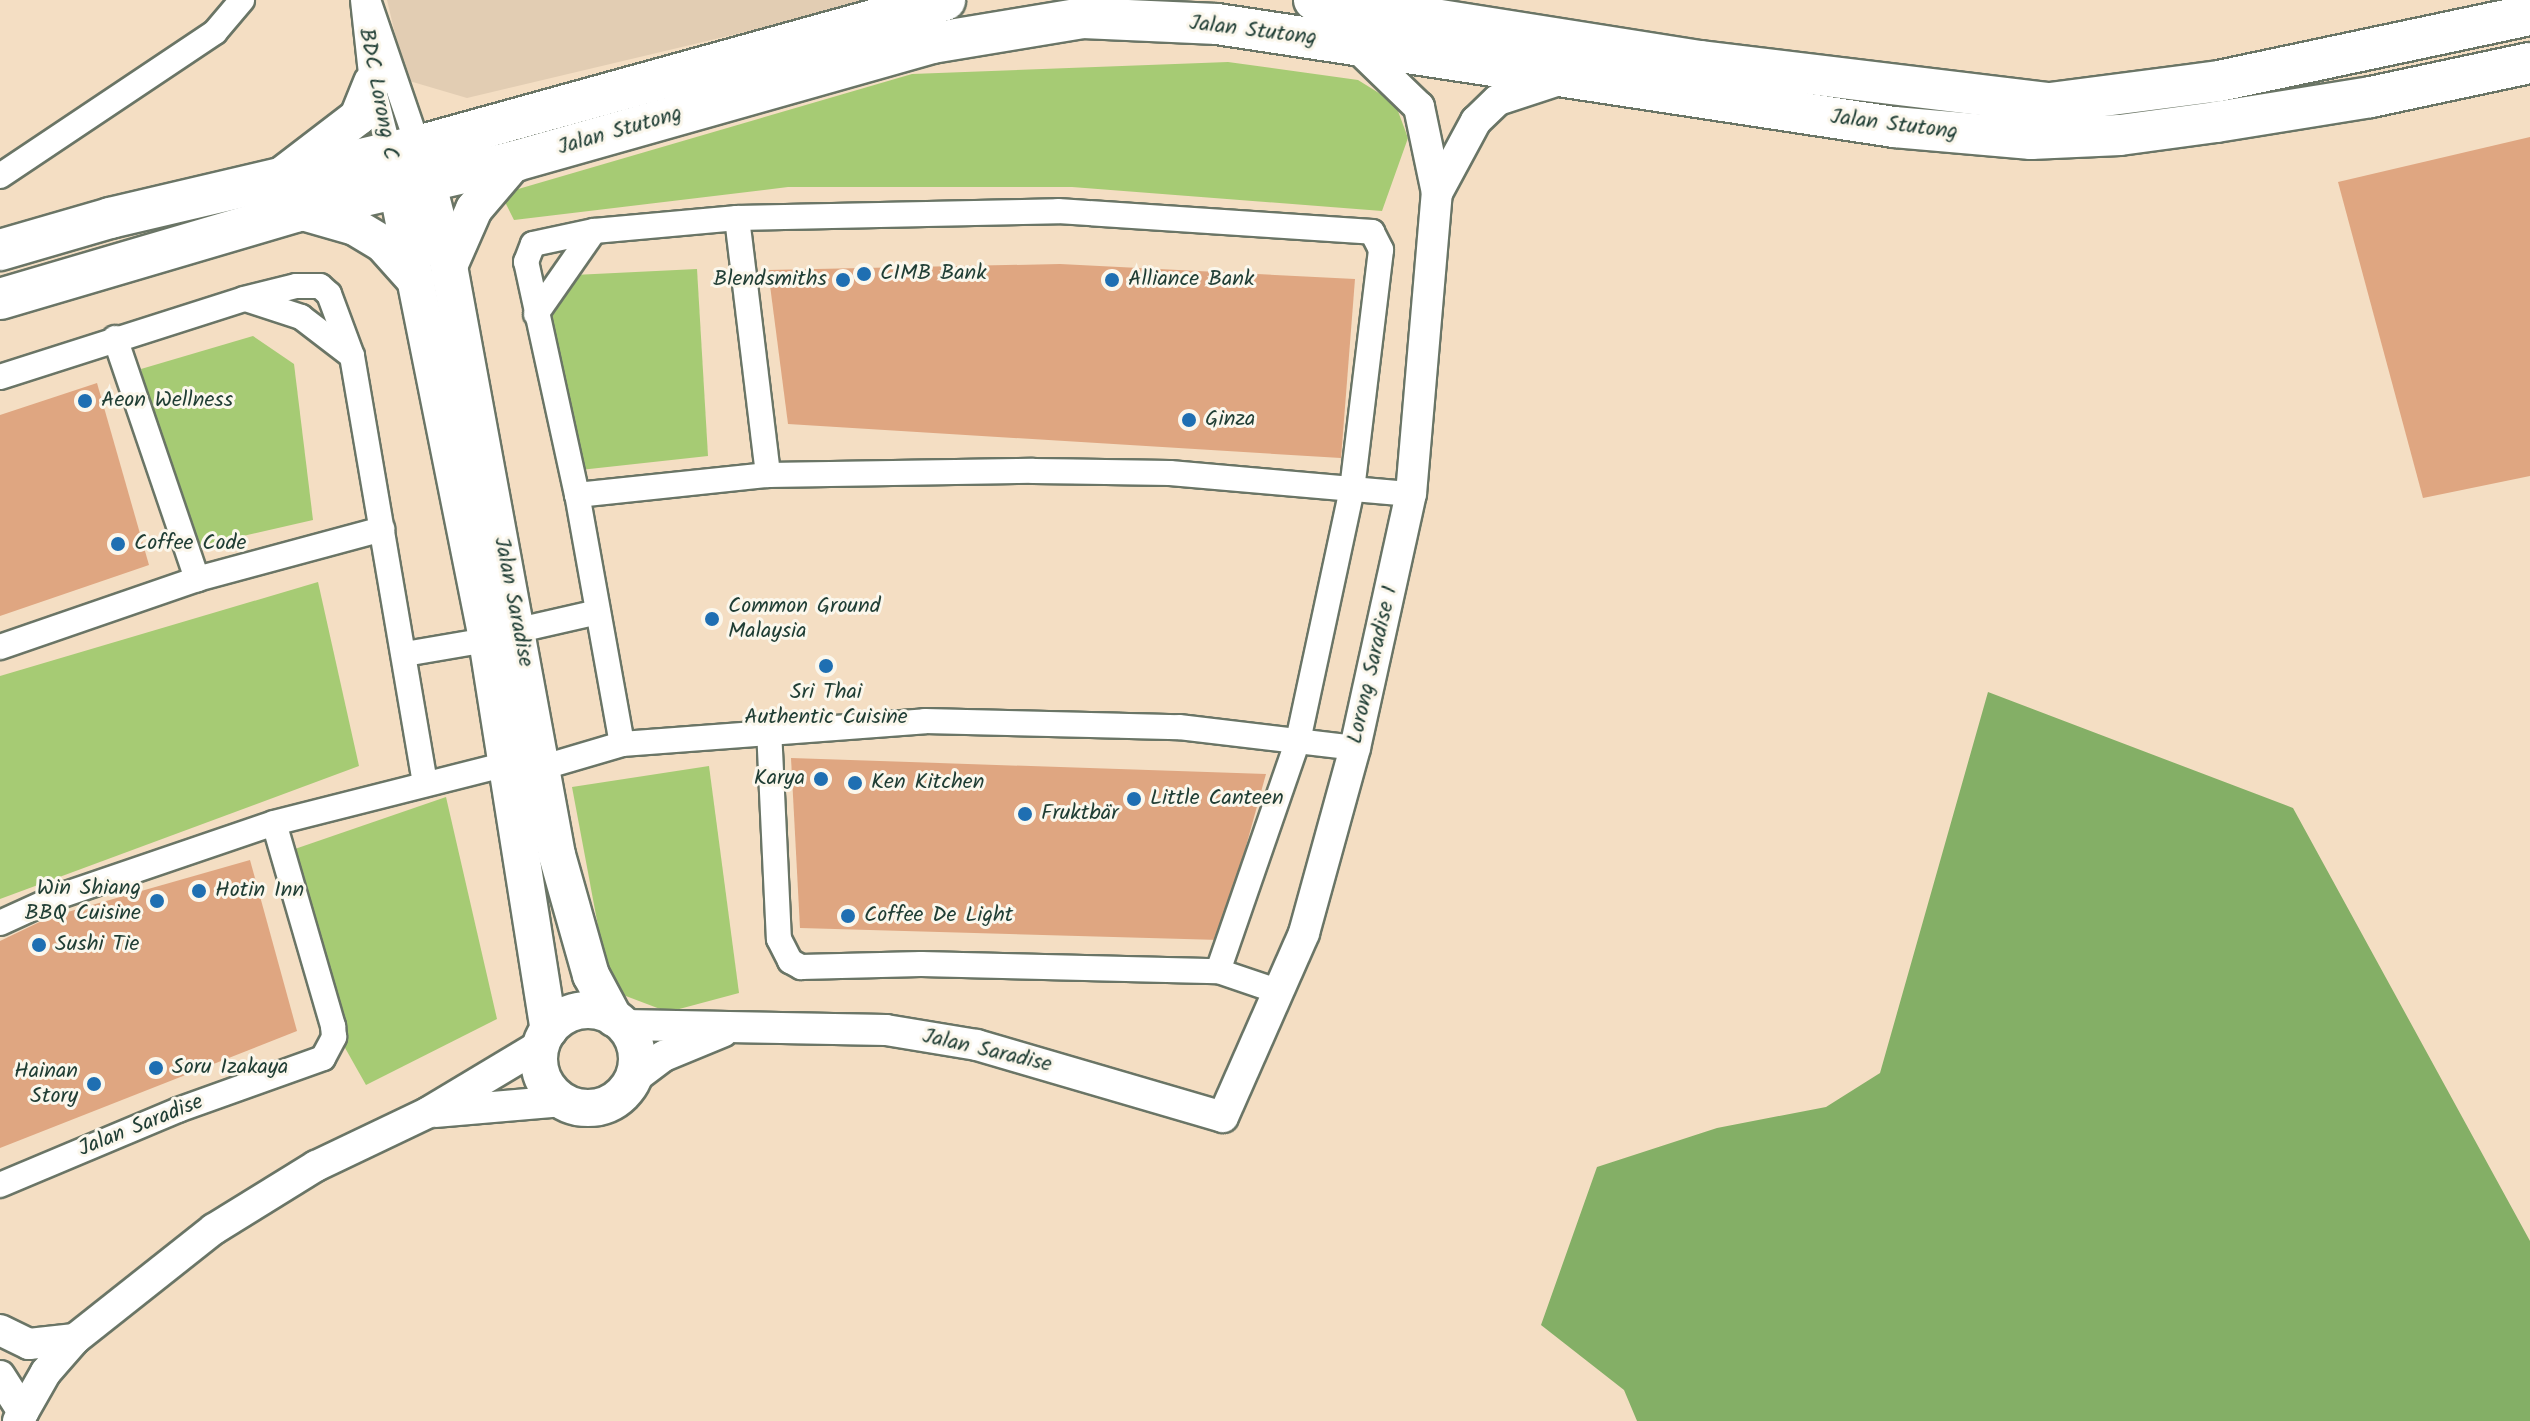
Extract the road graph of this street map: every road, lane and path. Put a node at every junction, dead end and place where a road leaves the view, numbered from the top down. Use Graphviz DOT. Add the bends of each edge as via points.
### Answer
graph roads {
  1 [pos="242,0"];
  2 [pos="366,0"];
  3 [pos="945,0"];
  4 [pos="1314,0"];
  5 [pos="1215,12"];
  6 [pos="2525,16"];
  7 [pos="1352,43"];
  8 [pos="2530,63"];
  9 [pos="1567,78"];
  10 [pos="372,83"];
  11 [pos="515,161"];
  12 [pos="408,167"];
  13 [pos="0,176"];
  14 [pos="281,176"];
  15 [pos="1437,193"];
  16 [pos="299,211"];
  17 [pos="737,218"];
  18 [pos="594,231"];
  19 [pos="0,250"];
  20 [pos="434,276"];
  21 [pos="0,299"];
  22 [pos="244,299"];
  23 [pos="536,314"];
  24 [pos="115,338"];
  25 [pos="352,356"];
  26 [pos="0,377"];
  27 [pos="768,475"];
  28 [pos="1352,489"];
  29 [pos="1411,494"];
  30 [pos="577,495"];
  31 [pos="382,529"];
  32 [pos="197,579"];
  33 [pos="598,612"];
  34 [pos="503,635"];
  35 [pos="0,647"];
  36 [pos="405,654"];
  37 [pos="769,729"];
  38 [pos="1298,740"];
  39 [pos="622,744"];
  40 [pos="1355,748"];
  41 [pos="504,765"];
  42 [pos="544,767"];
  43 [pos="425,781"];
  44 [pos="274,823"];
  45 [pos="0,923"];
  46 [pos="1218,971"];
  47 [pos="1280,992"];
  48 [pos="619,1021"];
  49 [pos="743,1026"];
  50 [pos="545,1037"];
  51 [pos="633,1079"];
  52 [pos="563,1101"];
  53 [pos="429,1112"];
  54 [pos="1223,1117"];
  55 [pos="0,1185"];
  56 [pos="0,1330"];
  57 [pos="75,1339"];
  58 [pos="0,1376"];
  59 [pos="20,1416"];
  1 -- 13 [label="street" via="215,32"];
  2 -- 10 [label="street, BDC Lorong C"];
  2 -- 12 [label="street, BDC Lorong C"];
  3 -- 12 [label="main road, Jalan Stutong"];
  4 -- 6 [label="main road, Jalan Stutong" via="1701,61 2050,103 2219,81"];
  5 -- 7 [label="main road, Jalan Stutong"];
  5 -- 11 [label="main road, Jalan Stutong" via="1013,26 801,78"];
  7 -- 9 [label="main road, Jalan Stutong"];
  7 -- 15 [label="street" via="1419,107"];
  8 -- 9 [label="main road, Jalan Stutong" via="2371,97 2216,122 2120,135 2031,139 1894,127"];
  9 -- 15 [label="street" via="1498,100 1476,121"];
  10 -- 12 [label="street, BDC Lorong C"];
  10 -- 14 [label="main road" via="358,117"];
  11 -- 12 [label="main road, Jalan Stutong"];
  11 -- 20 [label="main road" via="474,209"];
  12 -- 14 [label="main road, Jalan Stutong"];
  12 -- 16 [label="main road, Jalan Stutong"];
  12 -- 20 [label="main road, Jalan Saradise"];
  14 -- 19 [label="main road, Jalan Stutong"];
  15 -- 29 [label="street, Lorong Saradise 1"];
  16 -- 20 [label="main road" via="343,223"];
  16 -- 21 [label="main road, Jalan Stutong"];
  17 -- 18 [label="street"];
  17 -- 27 [label="street"];
  17 -- 28 [label="street" via="1058,211 1372,232 1381,250"];
  18 -- 23 [label="street"];
  18 -- 23 [label="street" via="539,241 528,249"];
  20 -- 34 [label="main road, Jalan Saradise"];
  22 -- 24 [label="street"];
  22 -- 25 [label="street" via="301,317"];
  22 -- 25 [label="street" via="320,286 337,306"];
  23 -- 30 [label="street"];
  24 -- 26 [label="street"];
  24 -- 32 [label="street"];
  25 -- 31 [label="street"];
  27 -- 28 [label="street" via="1170,473"];
  27 -- 30 [label="street"];
  28 -- 29 [label="street"];
  28 -- 38 [label="street"];
  29 -- 40 [label="street, Lorong Saradise 1"];
  30 -- 33 [label="street"];
  31 -- 32 [label="street"];
  31 -- 36 [label="street"];
  32 -- 35 [label="street"];
  33 -- 34 [label="street"];
  33 -- 39 [label="street"];
  34 -- 36 [label="street, Jalan Saradise"];
  34 -- 41 [label="main road, Jalan Saradise"];
  34 -- 42 [label="main road, Jalan Saradise"];
  36 -- 43 [label="street"];
  37 -- 38 [label="street" via="925,721 1179,727"];
  37 -- 39 [label="street"];
  37 -- 46 [label="street" via="779,939 790,961 801,967 921,964"];
  38 -- 40 [label="street"];
  38 -- 46 [label="street"];
  39 -- 42 [label="street"];
  40 -- 47 [label="street, Lorong Saradise 1" via="1304,933"];
  41 -- 43 [label="street"];
  41 -- 50 [label="main road, Jalan Saradise"];
  42 -- 48 [label="main road, Jalan Saradise" via="557,855 591,975"];
  43 -- 44 [label="street"];
  44 -- 45 [label="street" via="57,897"];
  44 -- 55 [label="street, Jalan Saradise" via="333,1026 330,1048 313,1064 178,1110"];
  46 -- 47 [label="street"];
  47 -- 54 [label="street, Lorong Saradise 1"];
  48 -- 49 [label="street, Jalan Saradise"];
  48 -- 50 [label="main road" via="586,1010 572,1013"];
  48 -- 51 [label="main road" via="636,1047"];
  49 -- 51 [label="street" via="676,1050"];
  49 -- 54 [label="street, Jalan Saradise" via="886,1030 977,1045"];
  50 -- 52 [label="main road" via="542,1076"];
  50 -- 53 [label="street"];
  51 -- 52 [label="main road" via="611,1102 595,1107"];
  52 -- 53 [label="street"];
  53 -- 57 [label="street" via="316,1166 214,1229"];
  56 -- 57 [label="street" via="29,1344"];
  57 -- 59 [label="street" via="46,1372"];
  58 -- 59 [label="street"];
}
